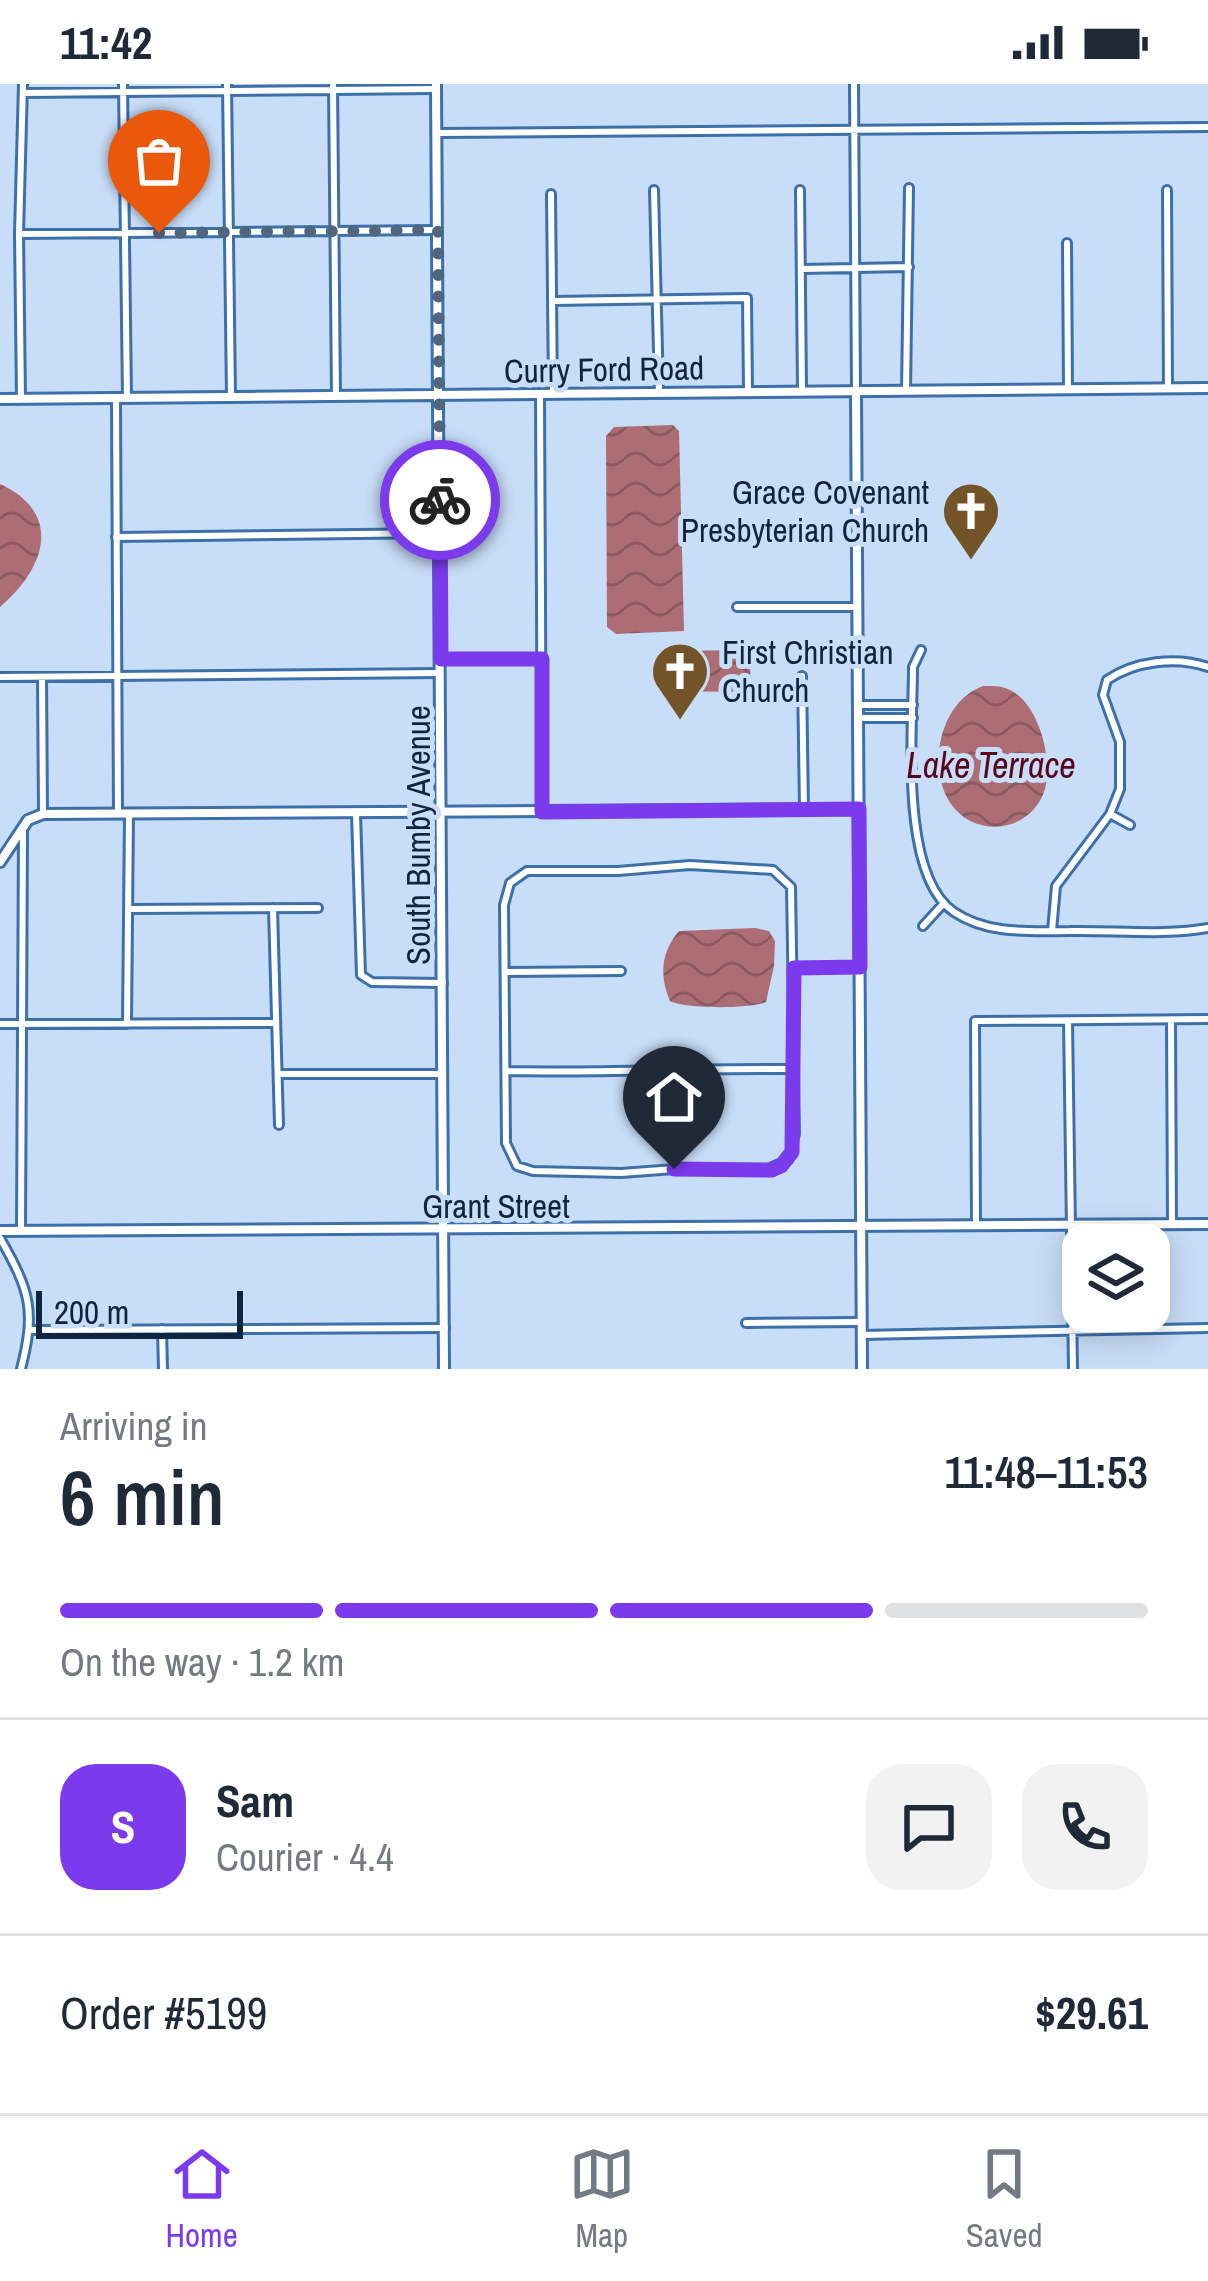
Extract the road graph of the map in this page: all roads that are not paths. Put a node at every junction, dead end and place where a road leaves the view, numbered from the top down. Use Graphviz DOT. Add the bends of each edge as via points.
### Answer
graph roads {
  1 [pos="854,84"];
  2 [pos="227,87"];
  3 [pos="333,87"];
  4 [pos="436,87"];
  5 [pos="23,88"];
  6 [pos="123,88"];
  7 [pos="1208,128"];
  8 [pos="855,130"];
  9 [pos="436,133"];
  10 [pos="909,188"];
  11 [pos="654,190"];
  12 [pos="800,190"];
  13 [pos="1167,190"];
  14 [pos="551,194"];
  15 [pos="438,230"];
  16 [pos="334,231"];
  17 [pos="229,232"];
  18 [pos="124,233"];
  19 [pos="19,234"];
  20 [pos="1067,243"];
  21 [pos="909,267"];
  22 [pos="856,268"];
  23 [pos="801,269"];
  24 [pos="657,300"];
  25 [pos="552,301"];
  26 [pos="1168,388"];
  27 [pos="1208,388"];
  28 [pos="1068,389"];
  29 [pos="856,391"];
  30 [pos="906,391"];
  31 [pos="659,392"];
  32 [pos="748,392"];
  33 [pos="802,392"];
  34 [pos="540,394"];
  35 [pos="553,394"];
  36 [pos="440,395"];
  37 [pos="231,396"];
  38 [pos="336,396"];
  39 [pos="21,398"];
  40 [pos="122,398"];
  41 [pos="0,399"];
  42 [pos="441,533"];
  43 [pos="116,537"];
  44 [pos="737,607"];
  45 [pos="857,607"];
  46 [pos="921,650"];
  47 [pos="441,659"];
  48 [pos="542,659"];
  49 [pos="1208,667"];
  50 [pos="441,674"];
  51 [pos="117,676"];
  52 [pos="802,676"];
  53 [pos="0,677"];
  54 [pos="42,677"];
  55 [pos="859,704"];
  56 [pos="913,705"];
  57 [pos="860,718"];
  58 [pos="913,718"];
  59 [pos="859,809"];
  60 [pos="804,810"];
  61 [pos="542,812"];
  62 [pos="356,813"];
  63 [pos="442,813"];
  64 [pos="43,814"];
  65 [pos="124,814"];
  66 [pos="1110,814"];
  67 [pos="1130,825"];
  68 [pos="23,827"];
  69 [pos="0,862"];
  70 [pos="944,903"];
  71 [pos="273,908"];
  72 [pos="318,908"];
  73 [pos="130,909"];
  74 [pos="923,926"];
  75 [pos="1208,928"];
  76 [pos="1052,931"];
  77 [pos="860,967"];
  78 [pos="794,968"];
  79 [pos="621,970"];
  80 [pos="505,971"];
  81 [pos="443,982"];
  82 [pos="1208,1019"];
  83 [pos="1171,1020"];
  84 [pos="1068,1021"];
  85 [pos="275,1023"];
  86 [pos="0,1024"];
  87 [pos="22,1024"];
  88 [pos="128,1024"];
  89 [pos="794,1069"];
  90 [pos="506,1071"];
  91 [pos="278,1074"];
  92 [pos="443,1074"];
  93 [pos="279,1125"];
  94 [pos="1070,1224"];
  95 [pos="1208,1224"];
  96 [pos="1062,1225"];
  97 [pos="1172,1225"];
  98 [pos="976,1226"];
  99 [pos="861,1227"];
  100 [pos="444,1230"];
  101 [pos="21,1231"];
  102 [pos="0,1235"];
  103 [pos="861,1322"];
  104 [pos="746,1323"];
  105 [pos="445,1328"];
  106 [pos="1208,1328"];
  107 [pos="163,1329"];
  108 [pos="1170,1329"];
  109 [pos="31,1330"];
  110 [pos="1062,1330"];
  111 [pos="1072,1332"];
  112 [pos="861,1335"];
  113 [pos="21,1369"];
  114 [pos="163,1369"];
  115 [pos="444,1369"];
  116 [pos="862,1369"];
  117 [pos="1073,1369"];
  1 -- 8 [label="street"];
  2 -- 3 [label="street"];
  2 -- 6 [label="street"];
  2 -- 17 [label="street"];
  3 -- 4 [label="street"];
  3 -- 16 [label="street"];
  4 -- 9 [label="street, South Bumby Avenue"];
  5 -- 6 [label="street"];
  5 -- 19 [label="street"];
  6 -- 18 [label="street"];
  7 -- 8 [label="street"];
  8 -- 9 [label="street"];
  8 -- 22 [label="street"];
  9 -- 15 [label="street, South Bumby Avenue"];
  10 -- 21 [label="street"];
  11 -- 24 [label="street"];
  12 -- 23 [label="street"];
  13 -- 26 [label="street"];
  14 -- 25 [label="street"];
  15 -- 16 [label="street"];
  15 -- 36 [label="street, South Bumby Avenue"];
  16 -- 17 [label="street"];
  16 -- 38 [label="street"];
  17 -- 18 [label="street"];
  17 -- 37 [label="street"];
  18 -- 19 [label="street"];
  18 -- 40 [label="street"];
  19 -- 39 [label="street"];
  20 -- 28 [label="street"];
  21 -- 22 [label="street"];
  21 -- 30 [label="street"];
  22 -- 23 [label="street"];
  22 -- 29 [label="street"];
  23 -- 33 [label="street"];
  24 -- 25 [label="street"];
  24 -- 31 [label="street"];
  24 -- 32 [label="street" via="747,298"];
  25 -- 35 [label="street"];
  26 -- 27 [label="street, Curry Ford Road"];
  26 -- 28 [label="street, Curry Ford Road"];
  28 -- 30 [label="street, Curry Ford Road"];
  29 -- 30 [label="street, Curry Ford Road"];
  29 -- 33 [label="street, Curry Ford Road"];
  29 -- 45 [label="street"];
  31 -- 32 [label="street, Curry Ford Road"];
  31 -- 35 [label="street, Curry Ford Road"];
  32 -- 33 [label="street, Curry Ford Road"];
  34 -- 35 [label="street, Curry Ford Road"];
  34 -- 36 [label="street, Curry Ford Road"];
  34 -- 48 [label="street"];
  36 -- 38 [label="street, Curry Ford Road"];
  36 -- 42 [label="street, South Bumby Avenue"];
  37 -- 38 [label="street, Curry Ford Road"];
  37 -- 40 [label="street, Curry Ford Road"];
  39 -- 40 [label="street, Curry Ford Road"];
  39 -- 41 [label="street, Curry Ford Road"];
  40 -- 43 [label="street"];
  42 -- 43 [label="street"];
  42 -- 47 [label="street, South Bumby Avenue"];
  43 -- 51 [label="street"];
  44 -- 45 [label="street"];
  45 -- 55 [label="street"];
  46 -- 56 [label="street"];
  47 -- 48 [label="street"];
  47 -- 50 [label="street, South Bumby Avenue"];
  48 -- 61 [label="street"];
  49 -- 66 [label="street" via="1135,665 1107,680 1122,764"];
  50 -- 51 [label="street"];
  50 -- 63 [label="street, South Bumby Avenue"];
  51 -- 54 [label="street"];
  51 -- 65 [label="street"];
  52 -- 60 [label="street"];
  53 -- 54 [label="street"];
  54 -- 64 [label="street"];
  55 -- 56 [label="street"];
  55 -- 57 [label="street"];
  56 -- 58 [label="street"];
  57 -- 58 [label="street"];
  57 -- 59 [label="street"];
  58 -- 70 [label="street" via="916,837 925,876"];
  59 -- 60 [label="street"];
  59 -- 77 [label="street"];
  60 -- 61 [label="street"];
  61 -- 63 [label="street"];
  62 -- 63 [label="street"];
  62 -- 65 [label="street"];
  62 -- 81 [label="street" via="361,975 372,982"];
  63 -- 81 [label="street, South Bumby Avenue"];
  64 -- 65 [label="street"];
  64 -- 68 [label="street"];
  65 -- 73 [label="street"];
  66 -- 67 [label="street"];
  66 -- 76 [label="street" via="1055,886"];
  68 -- 69 [label="street"];
  68 -- 87 [label="street"];
  70 -- 74 [label="street"];
  70 -- 76 [label="street" via="988,927"];
  71 -- 72 [label="street"];
  71 -- 73 [label="street"];
  71 -- 85 [label="street"];
  73 -- 88 [label="street"];
  75 -- 76 [label="street"];
  77 -- 78 [label="street"];
  77 -- 99 [label="street"];
  78 -- 80 [label="street" via="794,895 786,879 763,868 690,865 518,875 504,898"];
  78 -- 89 [label="street"];
  79 -- 80 [label="street"];
  80 -- 90 [label="street"];
  81 -- 92 [label="street, South Bumby Avenue"];
  82 -- 83 [label="street"];
  83 -- 84 [label="street"];
  83 -- 97 [label="street"];
  84 -- 94 [label="street"];
  84 -- 98 [label="street" via="975,1021"];
  85 -- 88 [label="street"];
  85 -- 91 [label="street"];
  86 -- 87 [label="street"];
  87 -- 88 [label="street"];
  87 -- 101 [label="street"];
  89 -- 90 [label="street"];
  89 -- 90 [label="street" via="794,1144 781,1166 621,1174 518,1166 506,1143"];
  91 -- 92 [label="street"];
  91 -- 93 [label="street"];
  92 -- 100 [label="street, South Bumby Avenue"];
  95 -- 97 [label="street, Grant Street"];
  96 -- 98 [label="street, Grant Street"];
  98 -- 99 [label="street, Grant Street"];
  99 -- 100 [label="street, Grant Street"];
  99 -- 103 [label="street"];
  100 -- 101 [label="street, Grant Street"];
  100 -- 105 [label="street, South Bumby Avenue"];
  101 -- 102 [label="street, Grant Street"];
  102 -- 109 [label="street" via="20,1274"];
  103 -- 104 [label="street"];
  103 -- 112 [label="street"];
  105 -- 107 [label="street"];
  105 -- 115 [label="street, South Bumby Avenue"];
  106 -- 108 [label="street"];
  107 -- 109 [label="street"];
  107 -- 114 [label="street"];
  109 -- 113 [label="street"];
  110 -- 112 [label="street"];
  111 -- 117 [label="street"];
  112 -- 116 [label="street"];
}
